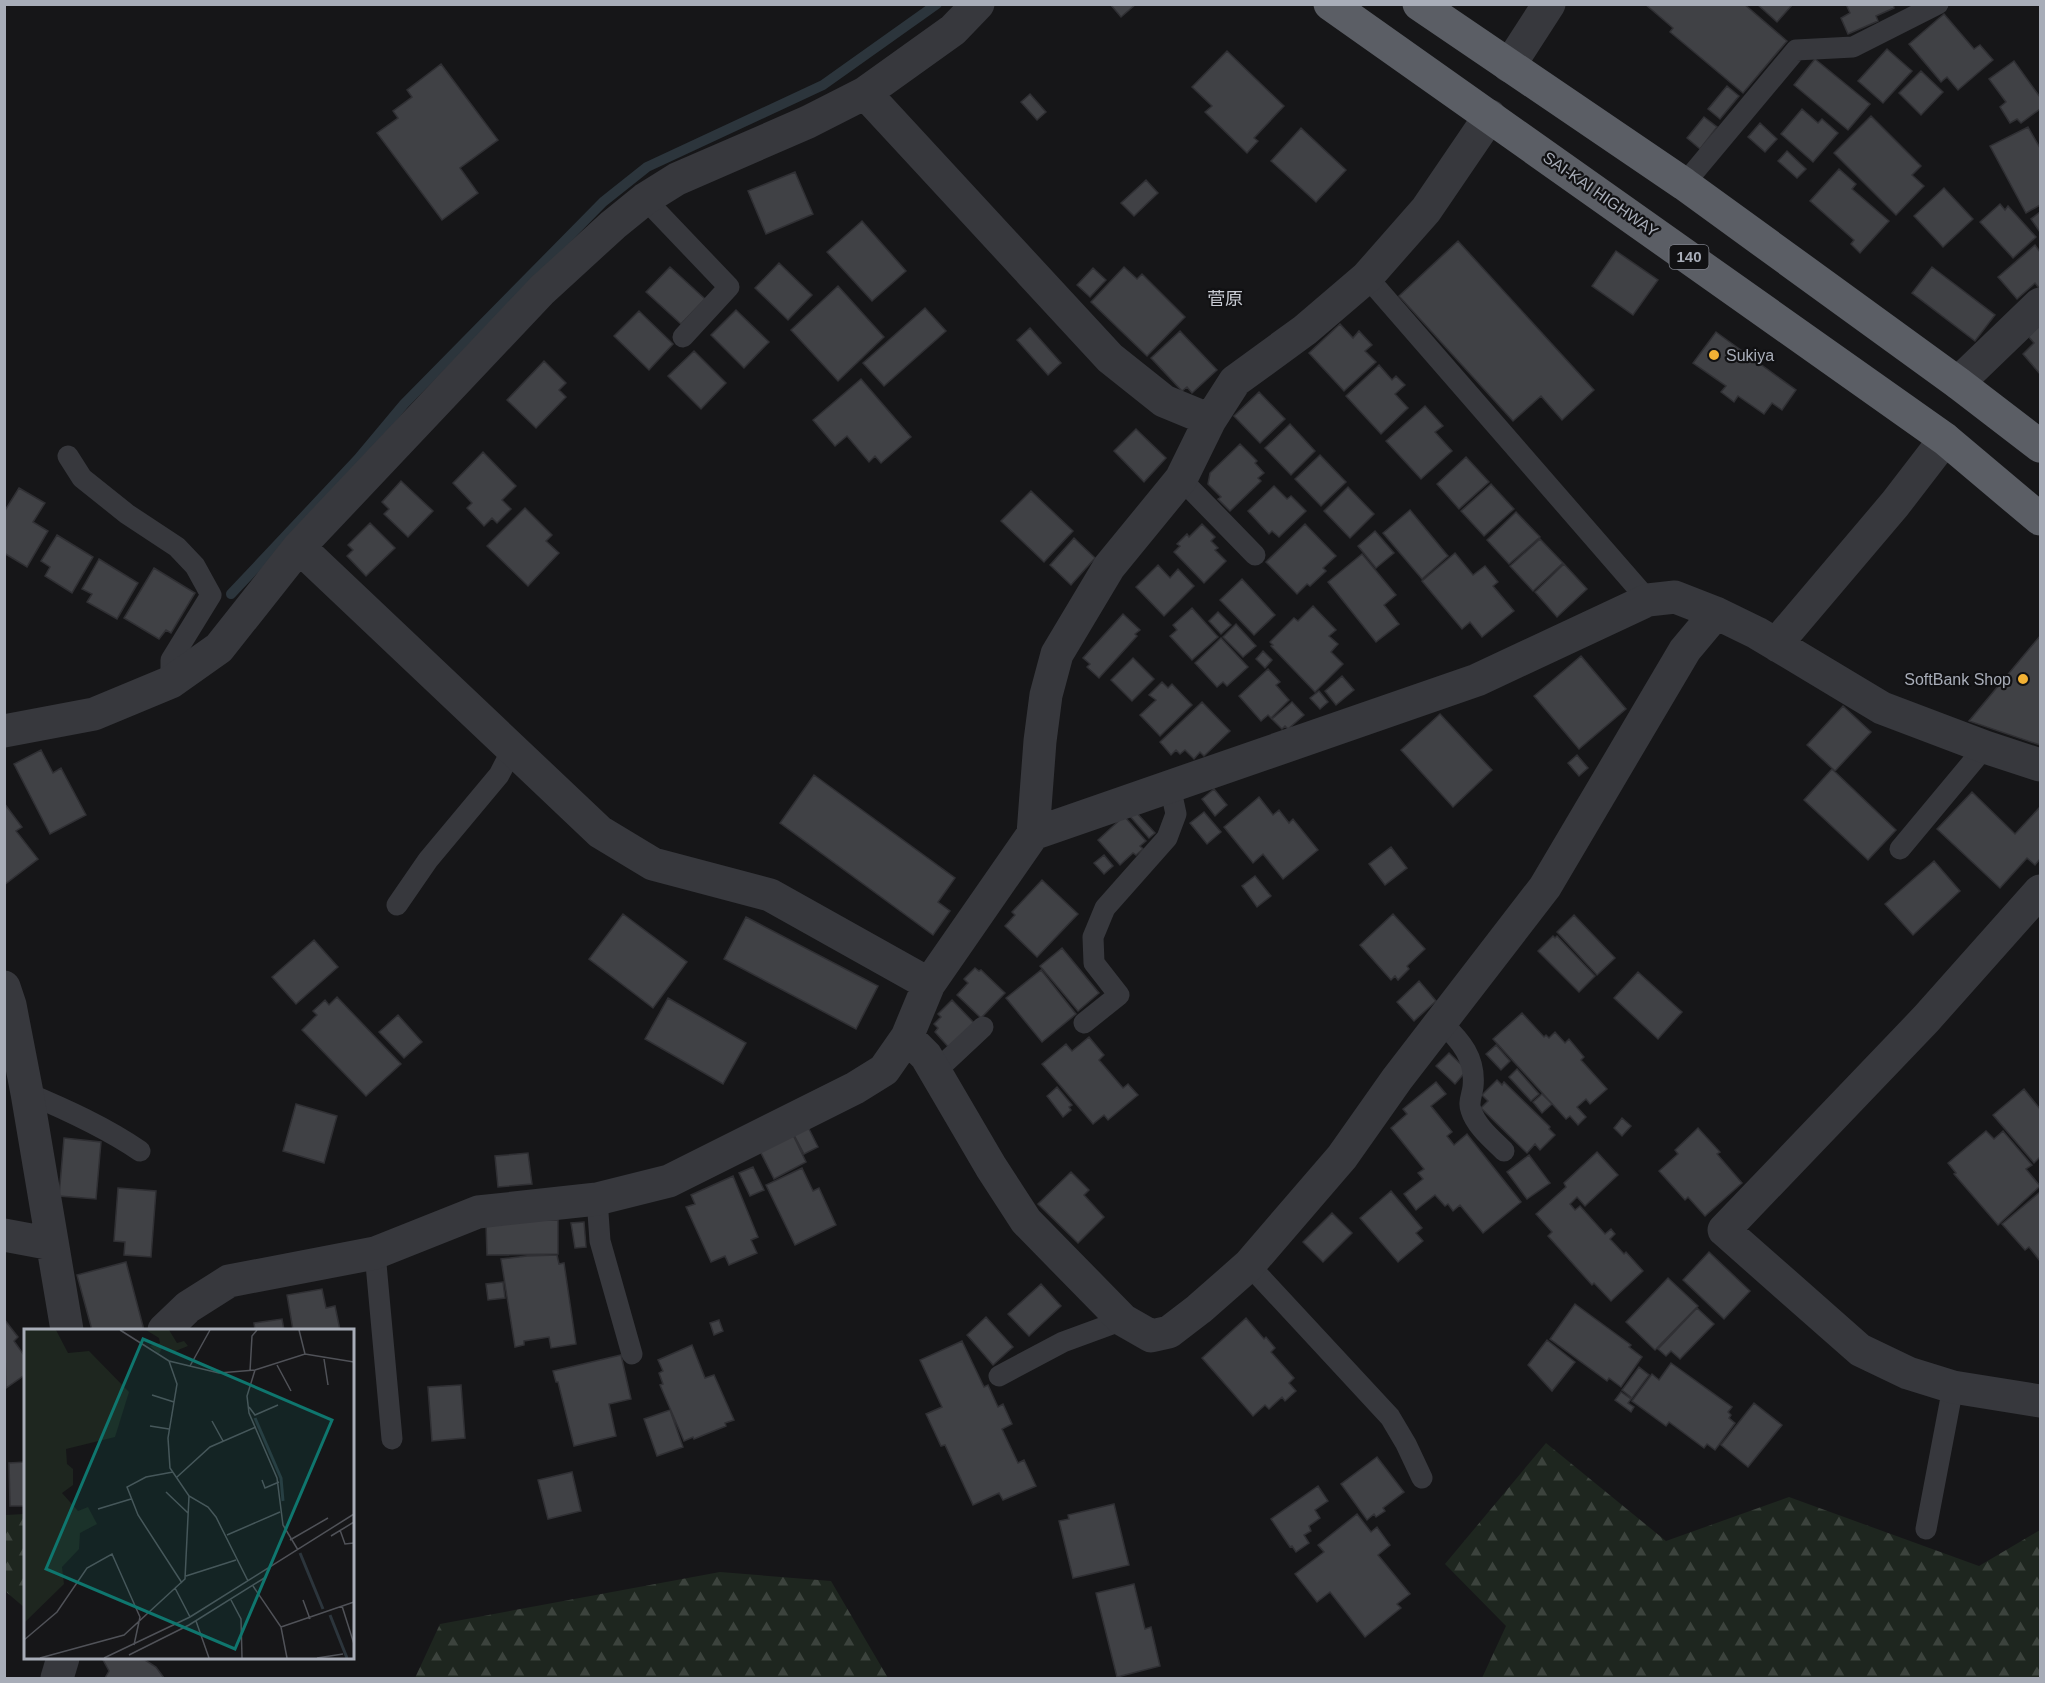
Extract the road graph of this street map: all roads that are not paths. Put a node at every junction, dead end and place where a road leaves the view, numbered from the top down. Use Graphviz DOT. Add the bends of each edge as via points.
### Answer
graph roads {
  1 [pos="978,4"];
  2 [pos="1330,4"];
  3 [pos="1419,4"];
  4 [pos="1549,4"];
  5 [pos="1938,4"];
  6 [pos="1509,66"];
  7 [pos="865,93"];
  8 [pos="1490,116"];
  9 [pos="1684,184"];
  10 [pos="645,199"];
  11 [pos="1367,278"];
  12 [pos="2040,304"];
  13 [pos="683,337"];
  14 [pos="1958,382"];
  15 [pos="1210,420"];
  16 [pos="1945,439"];
  17 [pos="2040,446"];
  18 [pos="68,456"];
  19 [pos="1181,479"];
  20 [pos="2040,519"];
  21 [pos="299,547"];
  22 [pos="1255,555"];
  23 [pos="1648,600"];
  24 [pos="1716,613"];
  25 [pos="1778,646"];
  26 [pos="171,682"];
  27 [pos="4,731"];
  28 [pos="1985,747"];
  29 [pos="512,750"];
  30 [pos="2040,765"];
  31 [pos="1170,786"];
  32 [pos="1033,834"];
  33 [pos="1900,849"];
  34 [pos="2040,891"];
  35 [pos="397,904"];
  36 [pos="929,984"];
  37 [pos="4,987"];
  38 [pos="1441,1022"];
  39 [pos="1084,1023"];
  40 [pos="983,1027"];
  41 [pos="907,1037"];
  42 [pos="936,1071"];
  43 [pos="27,1093"];
  44 [pos="140,1151"];
  45 [pos="1503,1151"];
  46 [pos="597,1199"];
  47 [pos="4,1235"];
  48 [pos="52,1244"];
  49 [pos="375,1253"];
  50 [pos="1249,1265"];
  51 [pos="1123,1320"];
  52 [pos="68,1329"];
  53 [pos="165,1329"];
  54 [pos="632,1354"];
  55 [pos="999,1376"];
  56 [pos="1953,1387"];
  57 [pos="2040,1401"];
  58 [pos="392,1439"];
  59 [pos="1422,1478"];
  60 [pos="1926,1529"];
  61 [pos="63,1659"];
  62 [pos="57,1678"];
  1 -- 7 [label="street" via="953,30"];
  2 -- 8 [label="highway, SAI-KAI HIGHWAY / 140"];
  3 -- 6 [label="highway"];
  4 -- 6 [label="street"];
  5 -- 9 [label="lane" via="1853,47 1796,50"];
  6 -- 9 [label="highway"];
  7 -- 10 [label="street" via="677,179"];
  7 -- 15 [label="street" via="1110,358 1164,401"];
  8 -- 11 [label="street" via="1425,210"];
  8 -- 16 [label="highway, SAI-KAI HIGHWAY / 140"];
  9 -- 14 [label="highway"];
  10 -- 13 [label="lane" via="729,287"];
  10 -- 21 [label="street" via="542,290"];
  11 -- 15 [label="street" via="1235,381"];
  11 -- 23 [label="lane"];
  12 -- 14 [label="street"];
  14 -- 17 [label="highway"];
  15 -- 19 [label="street"];
  16 -- 20 [label="highway, SAI-KAI HIGHWAY / 140"];
  16 -- 25 [label="street"];
  18 -- 26 [label="lane" via="82,478 177,547 195,566 212,595 171,660"];
  19 -- 22 [label="lane"];
  19 -- 32 [label="street" via="1109,567 1057,654 1046,695"];
  21 -- 26 [label="street" via="219,648"];
  21 -- 29 [label="street"];
  23 -- 24 [label="street" via="1675,597"];
  23 -- 31 [label="street" via="1477,680"];
  24 -- 25 [label="street"];
  24 -- 38 [label="street" via="1685,650 1545,887"];
  25 -- 28 [label="street" via="1882,708"];
  26 -- 27 [label="street" via="94,714"];
  28 -- 30 [label="street"];
  28 -- 33 [label="lane"];
  29 -- 35 [label="lane" via="499,775"];
  29 -- 36 [label="street" via="600,832 654,864 770,895"];
  31 -- 32 [label="street"];
  31 -- 39 [label="lane" via="1176,814 1167,838 1105,908 1093,937 1095,963 1119,995"];
  32 -- 36 [label="street"];
  34 -- 56 [label="street" via="1926,1019 1724,1230 1860,1350 1908,1373"];
  36 -- 41 [label="street"];
  37 -- 43 [label="street"];
  38 -- 45 [label="lane" via="1469,1054 1474,1070 1469,1107 1474,1119"];
  38 -- 50 [label="street" via="1342,1157"];
  40 -- 42 [label="lane"];
  41 -- 42 [label="street"];
  41 -- 46 [label="street" via="884,1070 855,1088 669,1181"];
  42 -- 51 [label="street" via="1026,1221"];
  43 -- 44 [label="lane"];
  43 -- 48 [label="street"];
  46 -- 49 [label="street" via="478,1212"];
  46 -- 54 [label="lane" via="600,1241"];
  47 -- 48 [label="street"];
  48 -- 52 [label="street"];
  49 -- 53 [label="street" via="229,1281 188,1307"];
  49 -- 58 [label="lane"];
  50 -- 51 [label="street" via="1169,1332 1150,1336"];
  50 -- 59 [label="lane" via="1390,1417"];
  51 -- 55 [label="lane" via="1063,1342"];
  56 -- 57 [label="street"];
  56 -- 60 [label="lane"];
  61 -- 62 [label="street"];
}
